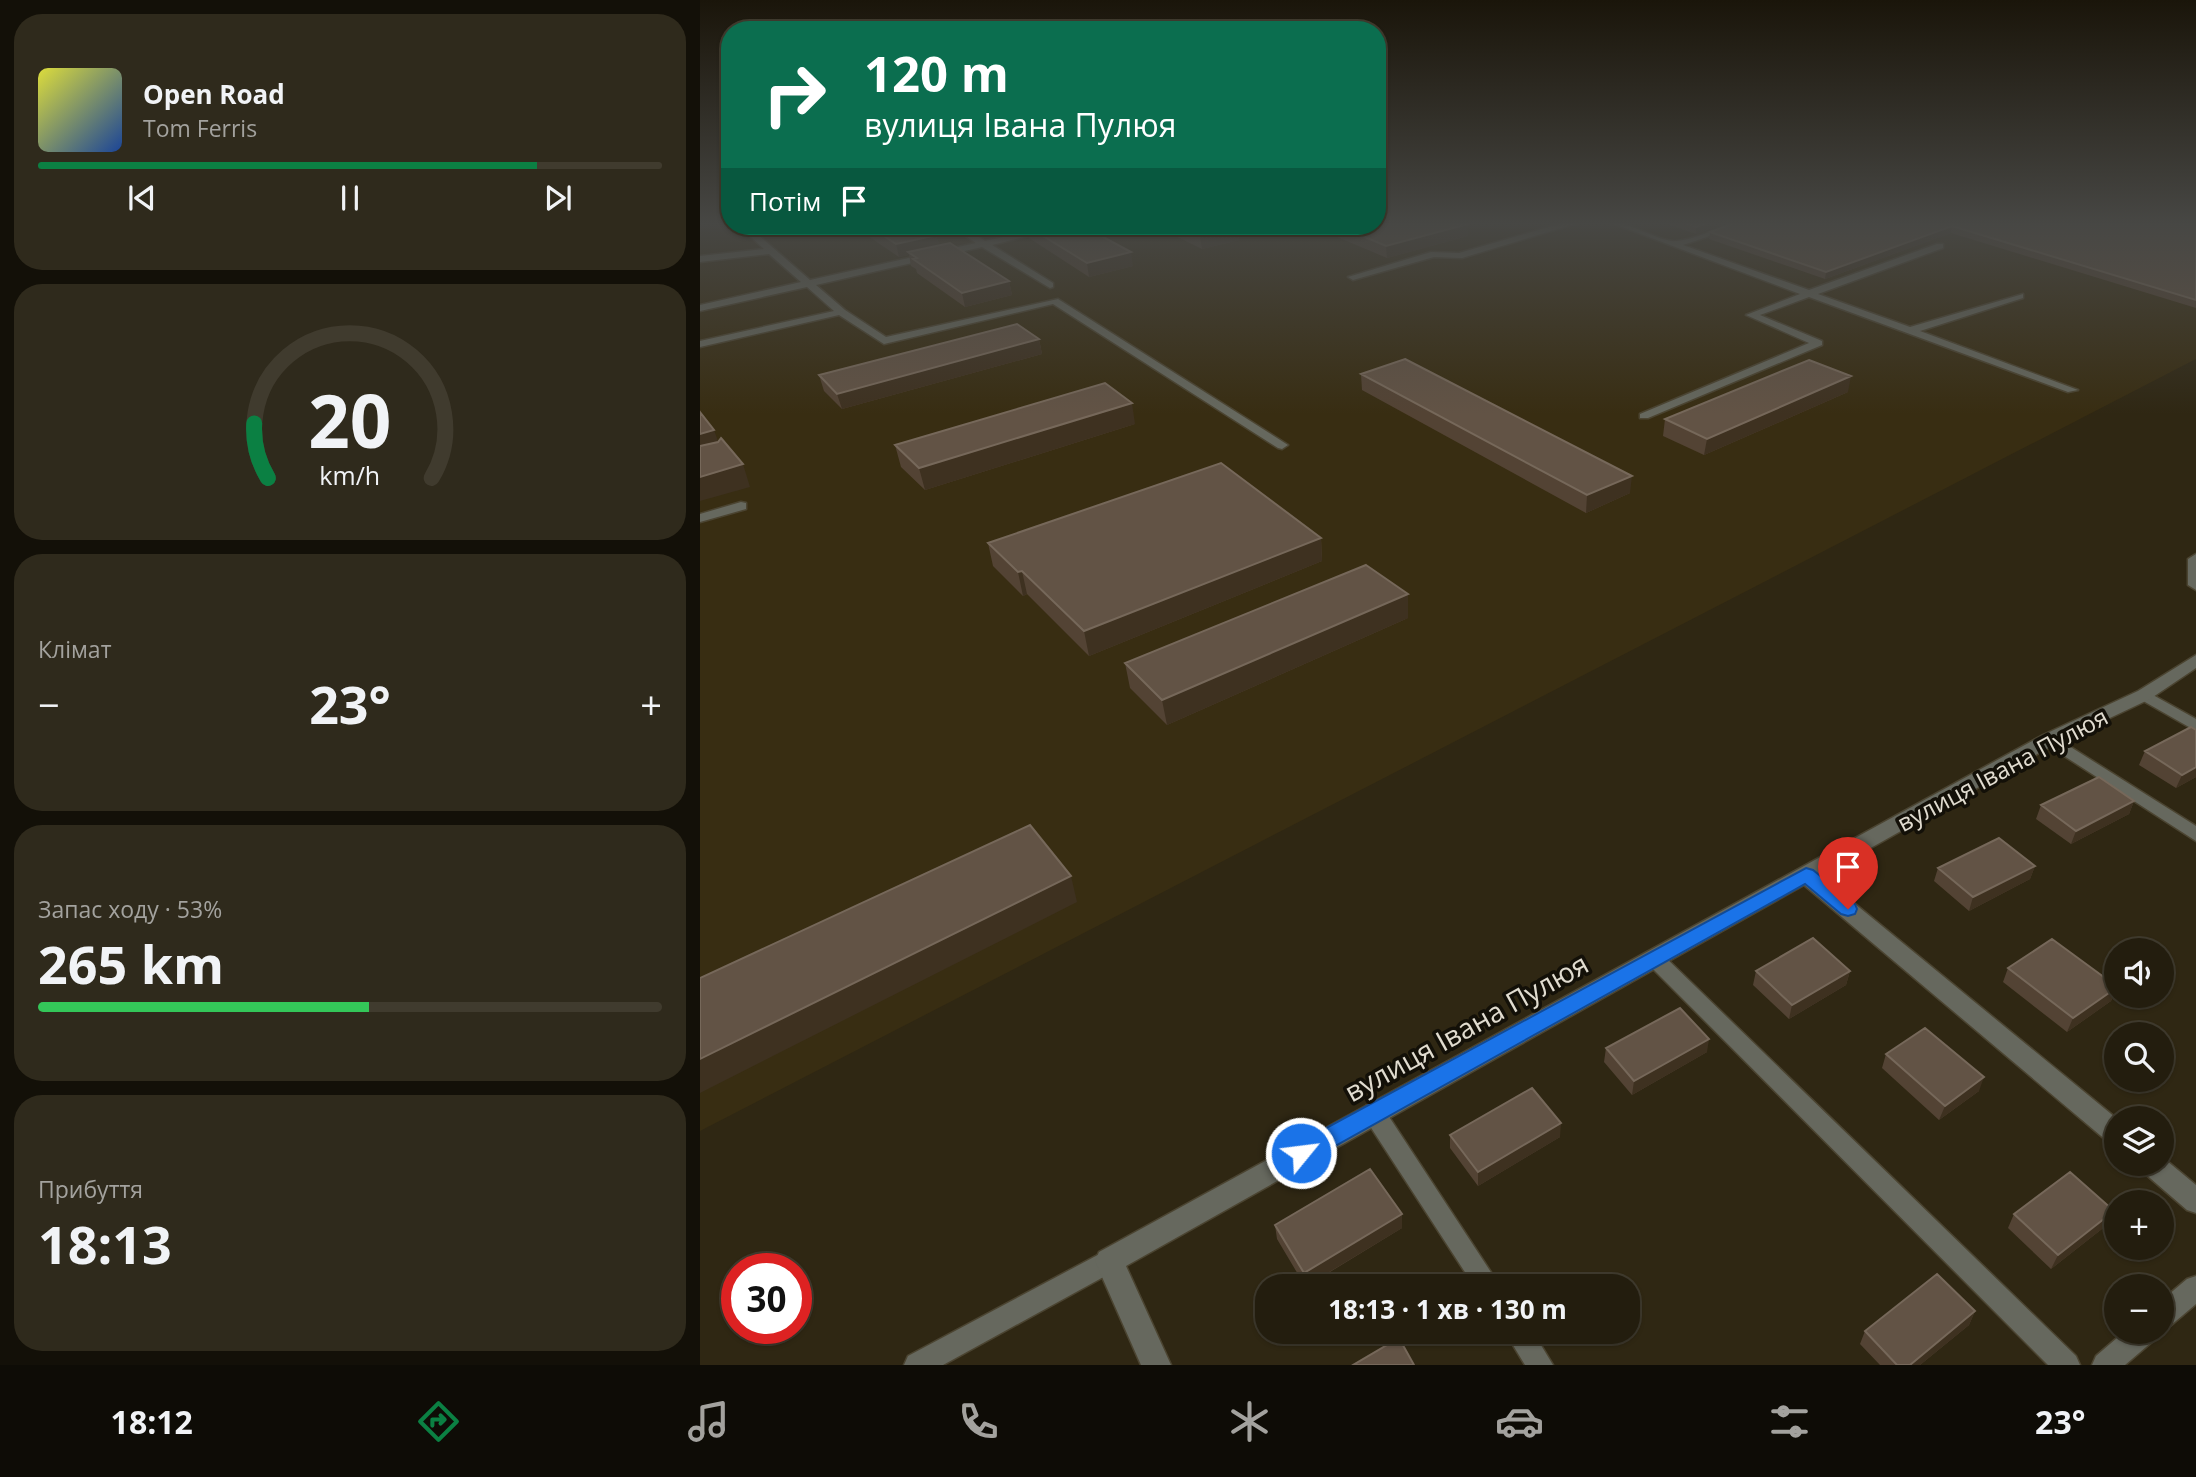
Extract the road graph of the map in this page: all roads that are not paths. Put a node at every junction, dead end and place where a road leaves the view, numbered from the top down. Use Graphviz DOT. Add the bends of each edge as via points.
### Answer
graph roads {
  1 [pos="804,286"];
  2 [pos="814,286"];
  3 [pos="1785,286"];
  4 [pos="1831,286"];
  5 [pos="1808,294"];
  6 [pos="2020,296"];
  7 [pos="700,308"];
  8 [pos="841,312"];
  9 [pos="1909,331"];
  10 [pos="700,344"];
  11 [pos="2072,390"];
  12 [pos="1644,416"];
  13 [pos="1282,445"];
  14 [pos="741,506"];
  15 [pos="700,518"];
  16 [pos="2196,559"];
  17 [pos="2196,585"];
  18 [pos="2196,660"];
  19 [pos="2144,695"];
  20 [pos="2196,726"];
  21 [pos="2050,739"];
  22 [pos="2196,835"];
  23 [pos="1806,874"];
  24 [pos="1655,960"];
  25 [pos="1374,1113"];
  26 [pos="2104,1123"];
  27 [pos="2167,1176"];
  28 [pos="2196,1200"];
  29 [pos="1109,1261"];
  30 [pos="1480,1274"];
  31 [pos="2196,1288"];
  32 [pos="2174,1306"];
  33 [pos="1526,1344"];
  34 [pos="2130,1344"];
  35 [pos="917,1365"];
  36 [pos="1156,1365"];
  37 [pos="1540,1365"];
  38 [pos="2067,1365"];
  39 [pos="2105,1365"];
  1 -- 7 [label="lane"];
  2 -- 8 [label="lane"];
  3 -- 5 [label="lane"];
  4 -- 5 [label="lane"];
  5 -- 9 [label="lane"];
  5 -- 12 [label="lane" via="1751,315 1818,343"];
  6 -- 9 [label="lane"];
  8 -- 10 [label="lane"];
  8 -- 13 [label="lane" via="884,341 1055,301"];
  9 -- 11 [label="lane"];
  14 -- 15 [label="lane"];
  16 -- 17 [label="street"];
  18 -- 19 [label="street, вулиця Івана Пулюя"];
  19 -- 20 [label="lane"];
  19 -- 21 [label="street, вулиця Івана Пулюя"];
  21 -- 22 [label="lane"];
  21 -- 23 [label="street, вулиця Івана Пулюя"];
  23 -- 24 [label="street, вулиця Івана Пулюя"];
  23 -- 26 [label="street"];
  24 -- 25 [label="street, вулиця Івана Пулюя"];
  24 -- 38 [label="lane"];
  25 -- 29 [label="street, вулиця Івана Пулюя"];
  25 -- 30 [label="lane"];
  27 -- 28 [label="street"];
  29 -- 35 [label="lane"];
  29 -- 36 [label="street"];
  31 -- 32 [label="lane"];
  33 -- 37 [label="lane"];
  34 -- 39 [label="lane"];
}
